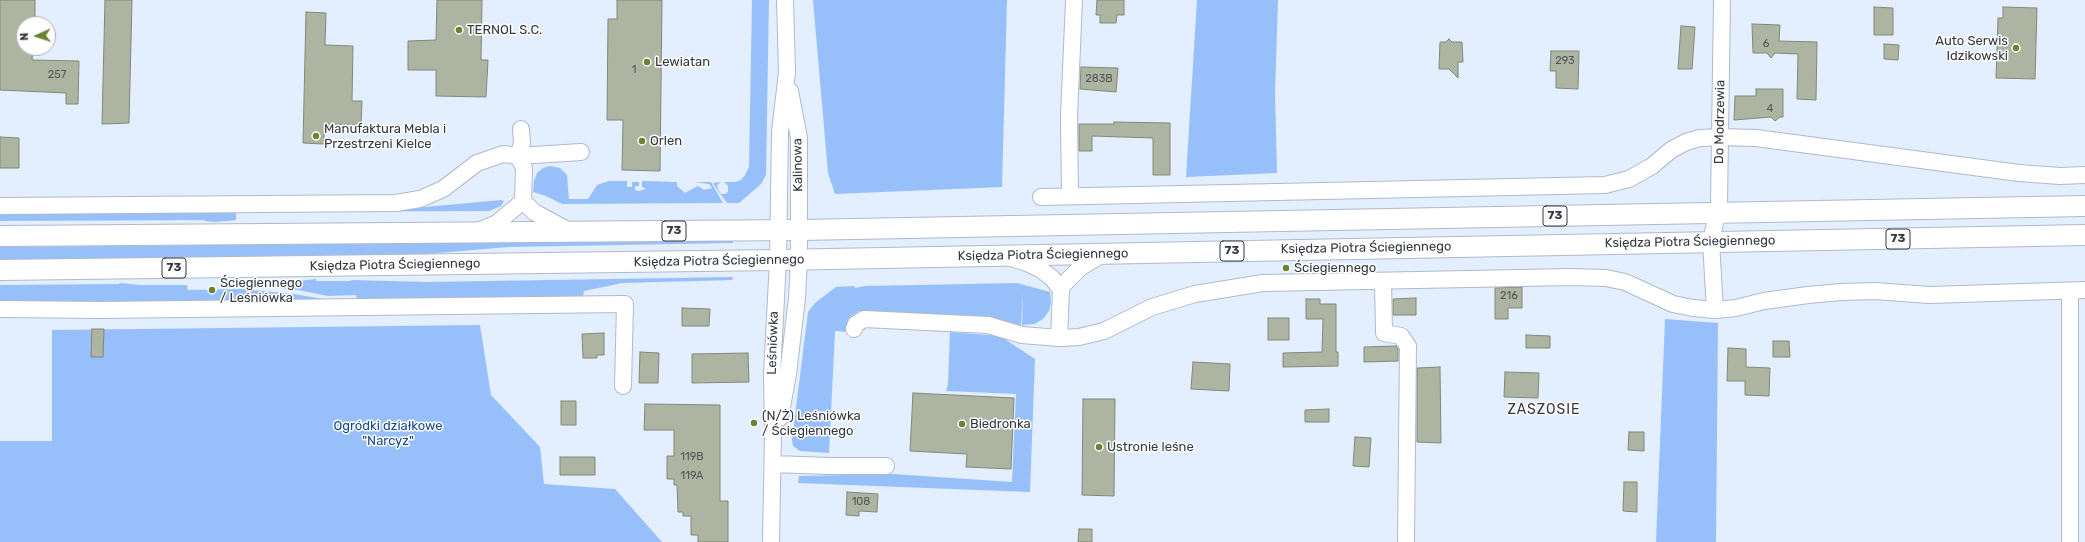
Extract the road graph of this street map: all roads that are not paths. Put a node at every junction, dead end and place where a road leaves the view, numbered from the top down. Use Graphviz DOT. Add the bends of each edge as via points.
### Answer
graph roads {
  1 [pos="785,0"];
  2 [pos="1074,0"];
  3 [pos="1722,0"];
  4 [pos="787,72"];
  5 [pos="521,129"];
  6 [pos="1720,137"];
  7 [pos="581,152"];
  8 [pos="518,156"];
  9 [pos="2085,175"];
  10 [pos="1070,196"];
  11 [pos="1041,197"];
  12 [pos="523,201"];
  13 [pos="0,206"];
  14 [pos="2085,206"];
  15 [pos="1718,213"];
  16 [pos="778,230"];
  17 [pos="799,230"];
  18 [pos="571,232"];
  19 [pos="474,233"];
  20 [pos="2085,235"];
  21 [pos="0,236"];
  22 [pos="1711,242"];
  23 [pos="1103,254"];
  24 [pos="1004,256"];
  25 [pos="778,260"];
  26 [pos="799,260"];
  27 [pos="0,270"];
  28 [pos="1383,280"];
  29 [pos="1061,290"];
  30 [pos="2077,291"];
  31 [pos="0,309"];
  32 [pos="1715,310"];
  33 [pos="854,329"];
  34 [pos="1059,338"];
  35 [pos="623,386"];
  36 [pos="773,460"];
  37 [pos="886,466"];
  38 [pos="771,542"];
  39 [pos="1406,542"];
  40 [pos="2070,542"];
  1 -- 4 [label="street, Kalinowa"];
  2 -- 10 [label="street"];
  3 -- 6 [label="street, Do Modrzewia"];
  4 -- 16 [label="street, Kalinowa" via="780,132"];
  4 -- 17 [label="street, Kalinowa" via="799,138"];
  5 -- 8 [label="street" via="522,143"];
  6 -- 9 [label="street" via="1756,138 2019,173"];
  6 -- 10 [label="street" via="1686,142 1630,179 1605,185"];
  6 -- 15 [label="street, Do Modrzewia"];
  7 -- 8 [label="street"];
  8 -- 12 [label="street" via="524,168"];
  8 -- 13 [label="street" via="503,154 492,157 477,164 443,189 420,198 396,203"];
  10 -- 11 [label="street"];
  12 -- 18 [label="street" via="534,212"];
  12 -- 19 [label="street" via="497,223"];
  14 -- 15 [label="main road, 73"];
  15 -- 17 [label="main road, 73"];
  15 -- 22 [label="street, Do Modrzewia"];
  16 -- 17 [label="main road, 73"];
  16 -- 18 [label="main road, 73"];
  16 -- 25 [label="street, Leśniówka"];
  17 -- 26 [label="street, Kalinowa"];
  18 -- 19 [label="main road, 73"];
  19 -- 21 [label="main road, 73"];
  20 -- 22 [label="main road, Księdza Piotra Ściegiennego / 73"];
  22 -- 23 [label="main road, Księdza Piotra Ściegiennego / 73"];
  22 -- 32 [label="street, Do Modrzewia"];
  23 -- 24 [label="main road, Księdza Piotra Ściegiennego / 73"];
  23 -- 29 [label="street" via="1073,274"];
  24 -- 26 [label="main road, Księdza Piotra Ściegiennego / 73"];
  24 -- 29 [label="street" via="1040,269 1052,278"];
  25 -- 26 [label="main road, Księdza Piotra Ściegiennego / 73"];
  25 -- 27 [label="main road, Księdza Piotra Ściegiennego / 73"];
  25 -- 36 [label="street, Leśniówka" via="772,374"];
  26 -- 36 [label="street, Leśniówka" via="788,374"];
  28 -- 32 [label="street" via="1606,278 1625,282 1673,304"];
  28 -- 34 [label="street" via="1242,285 1195,294 1152,308 1104,331"];
  28 -- 39 [label="street" via="1384,333 1402,336 1408,346"];
  29 -- 34 [label="street"];
  30 -- 32 [label="street" via="1929,295 1875,291 1841,292"];
  30 -- 40 [label="street"];
  31 -- 35 [label="street" via="625,304"];
  33 -- 34 [label="street" via="856,324 864,319 988,325 1022,335"];
  36 -- 37 [label="street" via="830,466"];
  36 -- 38 [label="street, Leśniówka"];
}
